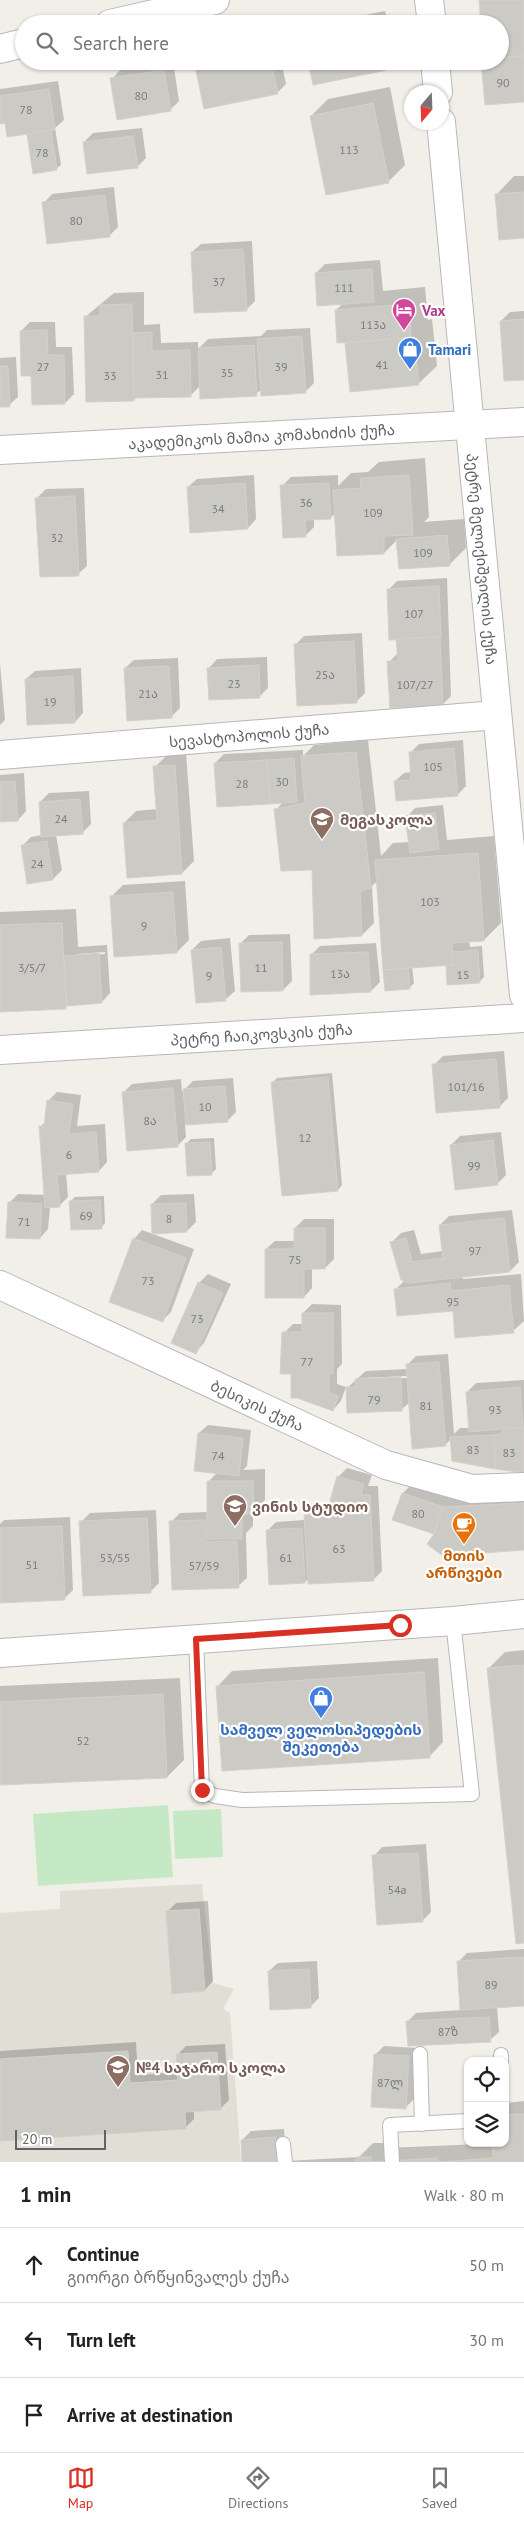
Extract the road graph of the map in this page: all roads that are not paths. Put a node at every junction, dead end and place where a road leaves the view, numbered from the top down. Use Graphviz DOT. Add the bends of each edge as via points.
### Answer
graph roads {
  1 [pos="215,0"];
  2 [pos="429,0"];
  3 [pos="149,15"];
  4 [pos="431,15"];
  5 [pos="15,46"];
  6 [pos="0,49"];
  7 [pos="436,70"];
  8 [pos="437,85"];
  9 [pos="442,130"];
  10 [pos="524,422"];
  11 [pos="470,425"];
  12 [pos="0,450"];
  13 [pos="497,715"];
  14 [pos="0,755"];
  15 [pos="524,995"];
  16 [pos="524,1018"];
  17 [pos="0,1050"];
  18 [pos="0,1285"];
  19 [pos="524,1487"];
  20 [pos="524,1614"];
  21 [pos="452,1621"];
  22 [pos="196,1639"];
  23 [pos="0,1653"];
  24 [pos="420,2054"];
  25 [pos="464,2121"];
  26 [pos="422,2124"];
  27 [pos="283,2144"];
  28 [pos="392,2161"];
  29 [pos="285,2162"];
  1 -- 3 [label="street"];
  2 -- 4 [label="street"];
  5 -- 6 [label="street"];
  7 -- 8 [label="street"];
  9 -- 11 [label="street, პეტრე მელიქიშვილის ქუჩა"];
  10 -- 11 [label="street, აკადემიკოს მამია კომახიძის ქუჩა"];
  11 -- 12 [label="street, აკადემიკოს მამია კომახიძის ქუჩა"];
  11 -- 13 [label="street, პეტრე მელიქიშვილის ქუჩა"];
  13 -- 14 [label="street, სევასტოპოლის ქუჩა"];
  13 -- 15 [label="street, პეტრე მელიქიშვილის ქუჩა"];
  16 -- 17 [label="street, პეტრე ჩაიკოვსკის ქუჩა"];
  18 -- 19 [label="street, ბესიკის ქუჩა" via="386,1464 472,1489"];
  20 -- 21 [label="street"];
  21 -- 22 [label="street"];
  21 -- 22 [label="lane" via="472,1794 242,1800 215,1796 202,1790"];
  22 -- 23 [label="street"];
  24 -- 26 [label="lane"];
  25 -- 26 [label="lane"];
  26 -- 28 [label="lane" via="390,2125"];
  27 -- 29 [label="lane"];
}
